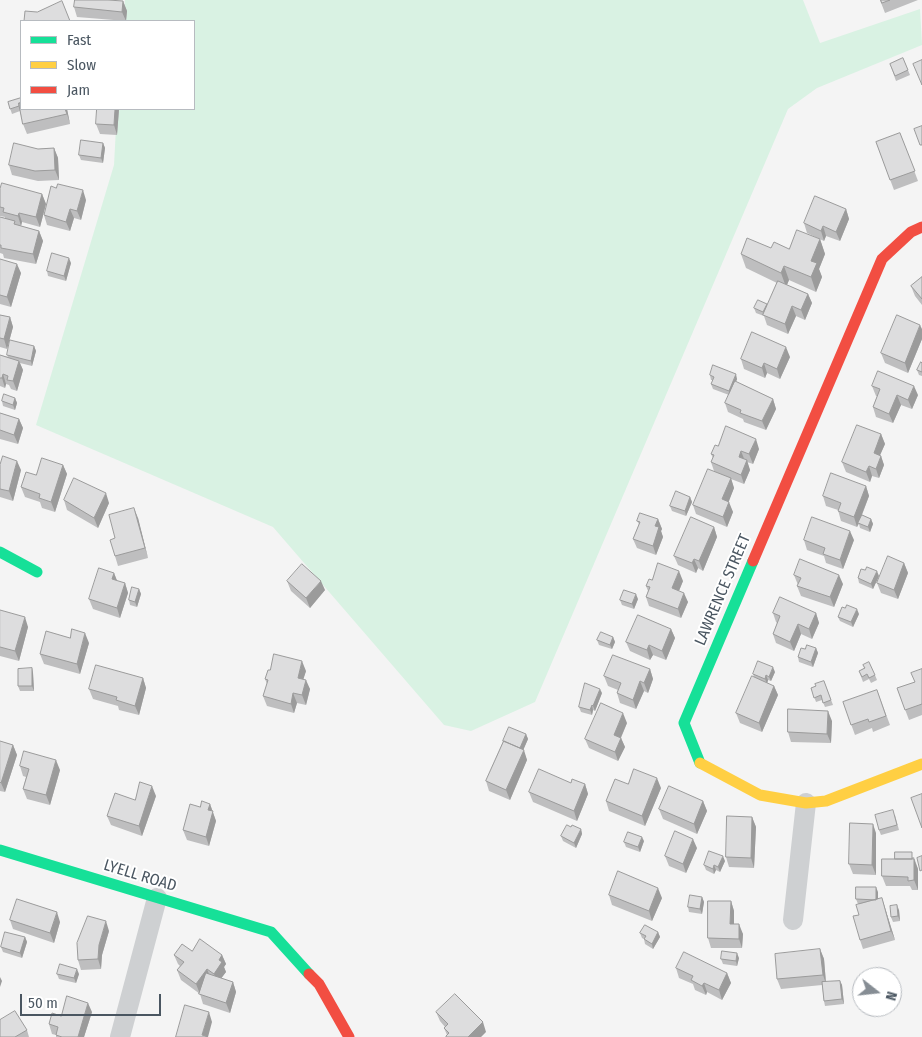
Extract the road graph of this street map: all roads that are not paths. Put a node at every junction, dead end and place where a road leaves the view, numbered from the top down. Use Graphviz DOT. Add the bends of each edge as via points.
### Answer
graph roads {
  1 [pos="922,228"];
  2 [pos="0,552"];
  3 [pos="36,572"];
  4 [pos="922,764"];
  5 [pos="806,803"];
  6 [pos="0,850"];
  7 [pos="157,898"];
  8 [pos="793,920"];
  9 [pos="120,1037"];
  10 [pos="349,1037"];
  1 -- 5 [label="street, LAWRENCE STREET" via="911,232 882,259 684,723 701,765 760,795"];
  2 -- 3 [label="street"];
  4 -- 5 [label="street, LAWRENCE STREET" via="826,801"];
  5 -- 8 [label="street"];
  6 -- 7 [label="street, LYELL ROAD"];
  7 -- 9 [label="street"];
  7 -- 10 [label="street, LYELL ROAD" via="271,932 319,984"];
}
